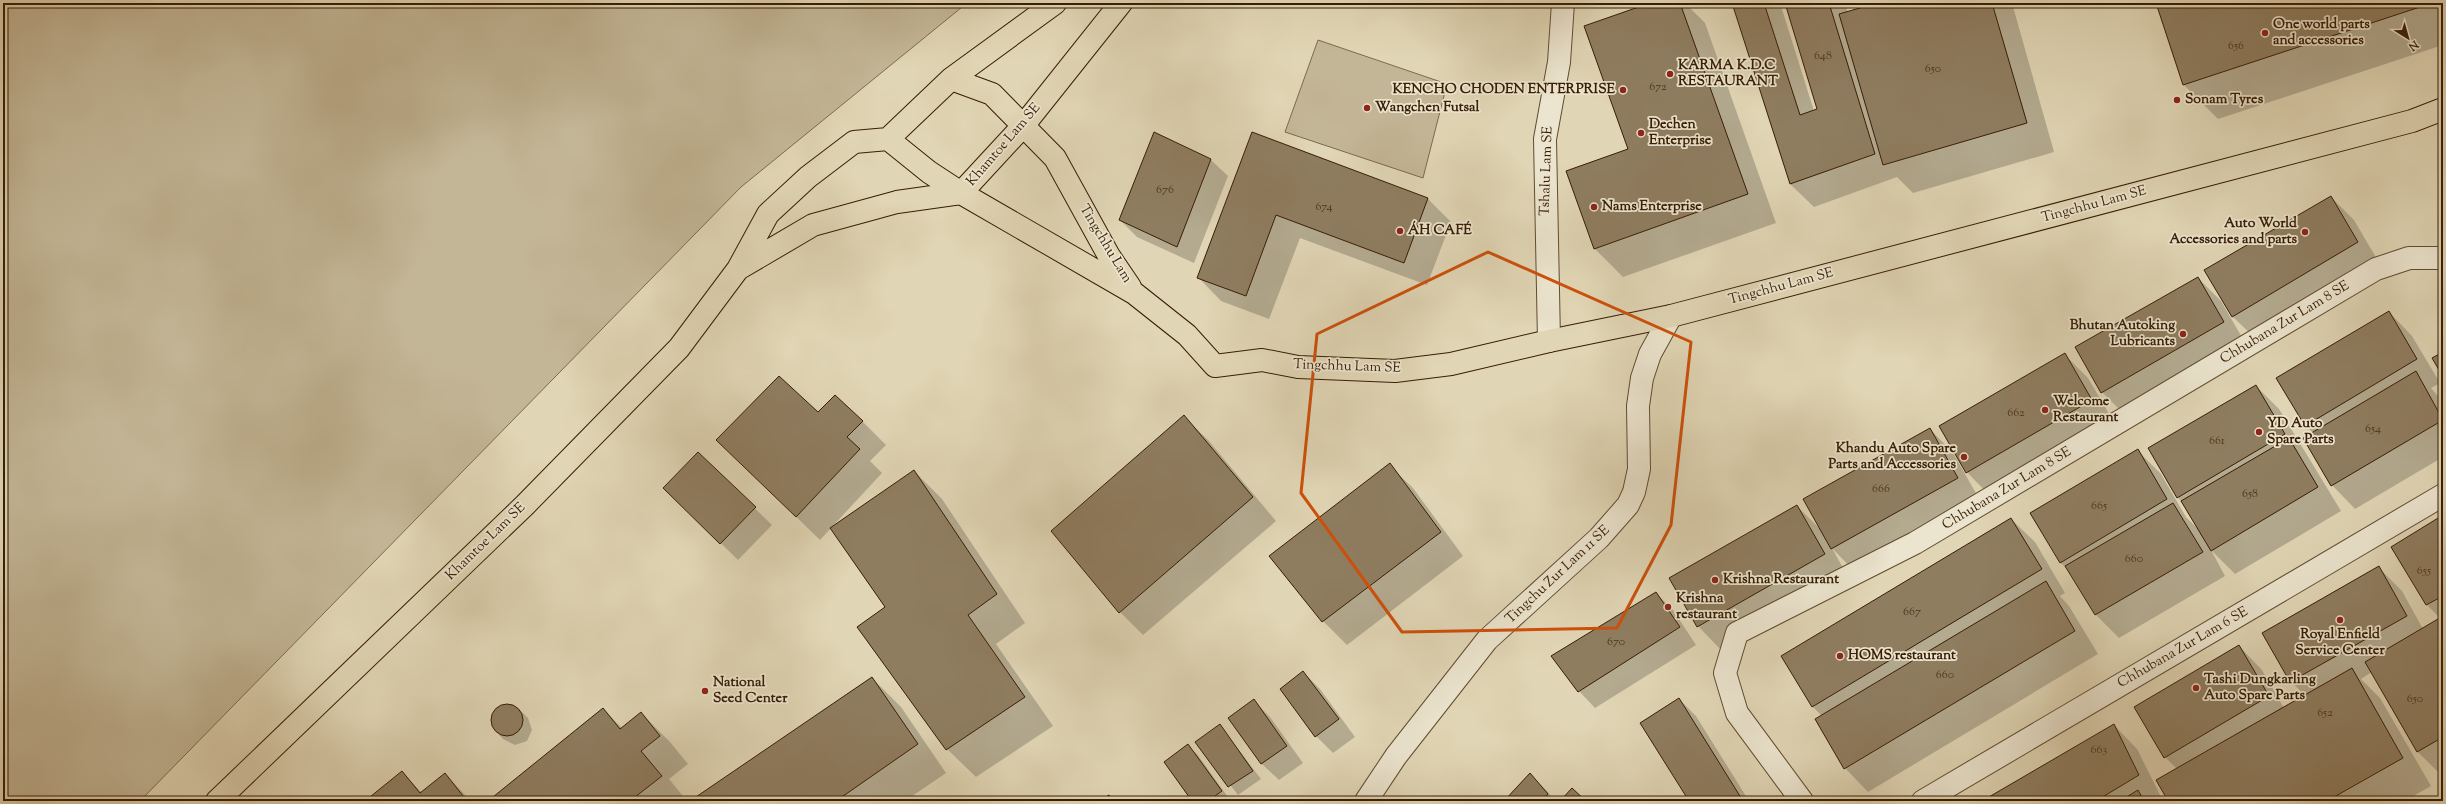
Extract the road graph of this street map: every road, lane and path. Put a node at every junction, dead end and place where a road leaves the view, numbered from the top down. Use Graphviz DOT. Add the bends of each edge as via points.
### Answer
graph roads {
  1 [pos="1055,3"];
  2 [pos="1121,3"];
  3 [pos="1563,3"];
  4 [pos="952,79"];
  5 [pos="2443,109"];
  6 [pos="1023,126"];
  7 [pos="888,138"];
  8 [pos="961,193"];
  9 [pos="2443,258"];
  10 [pos="738,269"];
  11 [pos="1134,292"];
  12 [pos="1672,316"];
  13 [pos="1549,341"];
  14 [pos="2443,495"];
  15 [pos="218,801"];
  16 [pos="1366,801"];
  17 [pos="1802,801"];
  18 [pos="1922,801"];
  1 -- 4 [label="main road"];
  2 -- 6 [label="main road, Khamtoe Lam SE"];
  3 -- 13 [label="street, Tshalu Lam SE" via="1559,62 1545,139"];
  4 -- 6 [label="main road, Tingchhu Lam" via="992,94"];
  4 -- 7 [label="main road"];
  5 -- 12 [label="main road, Tingchhu Lam SE" via="2405,123"];
  6 -- 8 [label="main road, Khamtoe Lam SE"];
  6 -- 11 [label="main road, Tingchhu Lam" via="1055,158 1109,256"];
  7 -- 8 [label="main road, Tingchhu Lam" via="929,172"];
  7 -- 10 [label="main road, Khamtoe Lam SE" via="854,142 808,177 768,214"];
  8 -- 10 [label="main road, Khamtoe Lam SE" via="897,202 813,225"];
  8 -- 11 [label="main road, Tingchhu Lam"];
  9 -- 17 [label="street, Chhubana Zur Lam 8 SE" via="2409,258 2376,269 1915,543 1738,633 1725,673 1737,713"];
  10 -- 15 [label="main road, Khamtoe Lam SE" via="679,348 525,505"];
  11 -- 13 [label="main road, Tingchhu Lam SE" via="1187,335 1215,366 1262,360 1298,367 1396,371 1451,364"];
  12 -- 13 [label="main road, Tingchhu Lam SE"];
  12 -- 16 [label="street, Tingchu Zur Lam 11 SE" via="1650,354 1642,378 1638,406 1639,469 1628,505 1599,538 1487,640 1396,756"];
  14 -- 18 [label="street, Chhubana Zur Lam 6 SE"];
}
